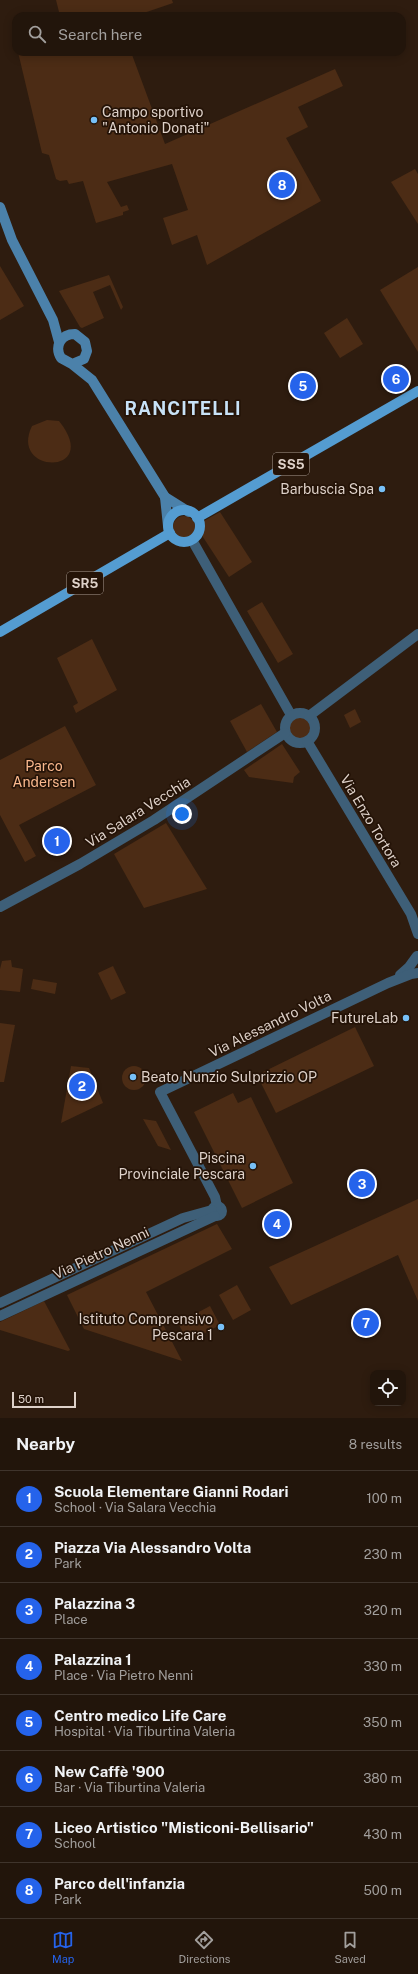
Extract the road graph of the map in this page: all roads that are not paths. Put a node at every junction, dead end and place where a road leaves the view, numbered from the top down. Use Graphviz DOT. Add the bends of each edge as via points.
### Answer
graph roads {
  1 [pos="0,207"];
  2 [pos="53,320"];
  3 [pos="70,334"];
  4 [pos="59,342"];
  5 [pos="86,356"];
  6 [pos="72,364"];
  7 [pos="92,380"];
  8 [pos="418,391"];
  9 [pos="165,498"];
  10 [pos="193,515"];
  11 [pos="169,529"];
  12 [pos="192,540"];
  13 [pos="0,632"];
  14 [pos="418,634"];
  15 [pos="292,715"];
  16 [pos="310,716"];
  17 [pos="285,733"];
  18 [pos="307,741"];
  19 [pos="0,907"];
  20 [pos="414,918"];
  21 [pos="418,934"];
  22 [pos="418,956"];
  23 [pos="418,973"];
  24 [pos="392,981"];
  25 [pos="215,1210"];
  26 [pos="0,1302"];
  27 [pos="0,1316"];
  1 -- 2 [label="main road" via="18,253"];
  2 -- 3 [label="main road"];
  2 -- 4 [label="main road"];
  3 -- 4 [label="main road"];
  3 -- 5 [label="main road" via="79,336 85,342"];
  4 -- 6 [label="main road" via="61,358"];
  5 -- 6 [label="main road" via="80,362"];
  5 -- 7 [label="main road"];
  6 -- 7 [label="main road"];
  7 -- 9 [label="main road"];
  8 -- 10 [label="main road, SS5"];
  9 -- 10 [label="main road"];
  9 -- 11 [label="main road"];
  10 -- 11 [label="main road, SR5" via="184,511 175,514 169,521"];
  10 -- 12 [label="main road" via="199,530"];
  11 -- 12 [label="main road" via="179,542"];
  11 -- 13 [label="main road, SR5"];
  12 -- 15 [label="street"];
  14 -- 16 [label="street"];
  15 -- 16 [label="street" via="301,712"];
  15 -- 17 [label="street" via="285,723"];
  16 -- 18 [label="street" via="315,729"];
  17 -- 18 [label="street" via="294,742"];
  17 -- 19 [label="street, Via Salara Vecchia" via="154,820"];
  18 -- 20 [label="street, Via Enzo Tortora"];
  20 -- 21 [label="street, Via Enzo Tortora"];
  22 -- 24 [label="street, Via Alessandro Volta"];
  23 -- 24 [label="street, Via Alessandro Volta"];
  24 -- 25 [label="street, Via Alessandro Volta" via="160,1092 215,1197"];
  25 -- 26 [label="street, Via Pietro Nenni" via="183,1218"];
  25 -- 27 [label="street, Via Pietro Nenni"];
}
